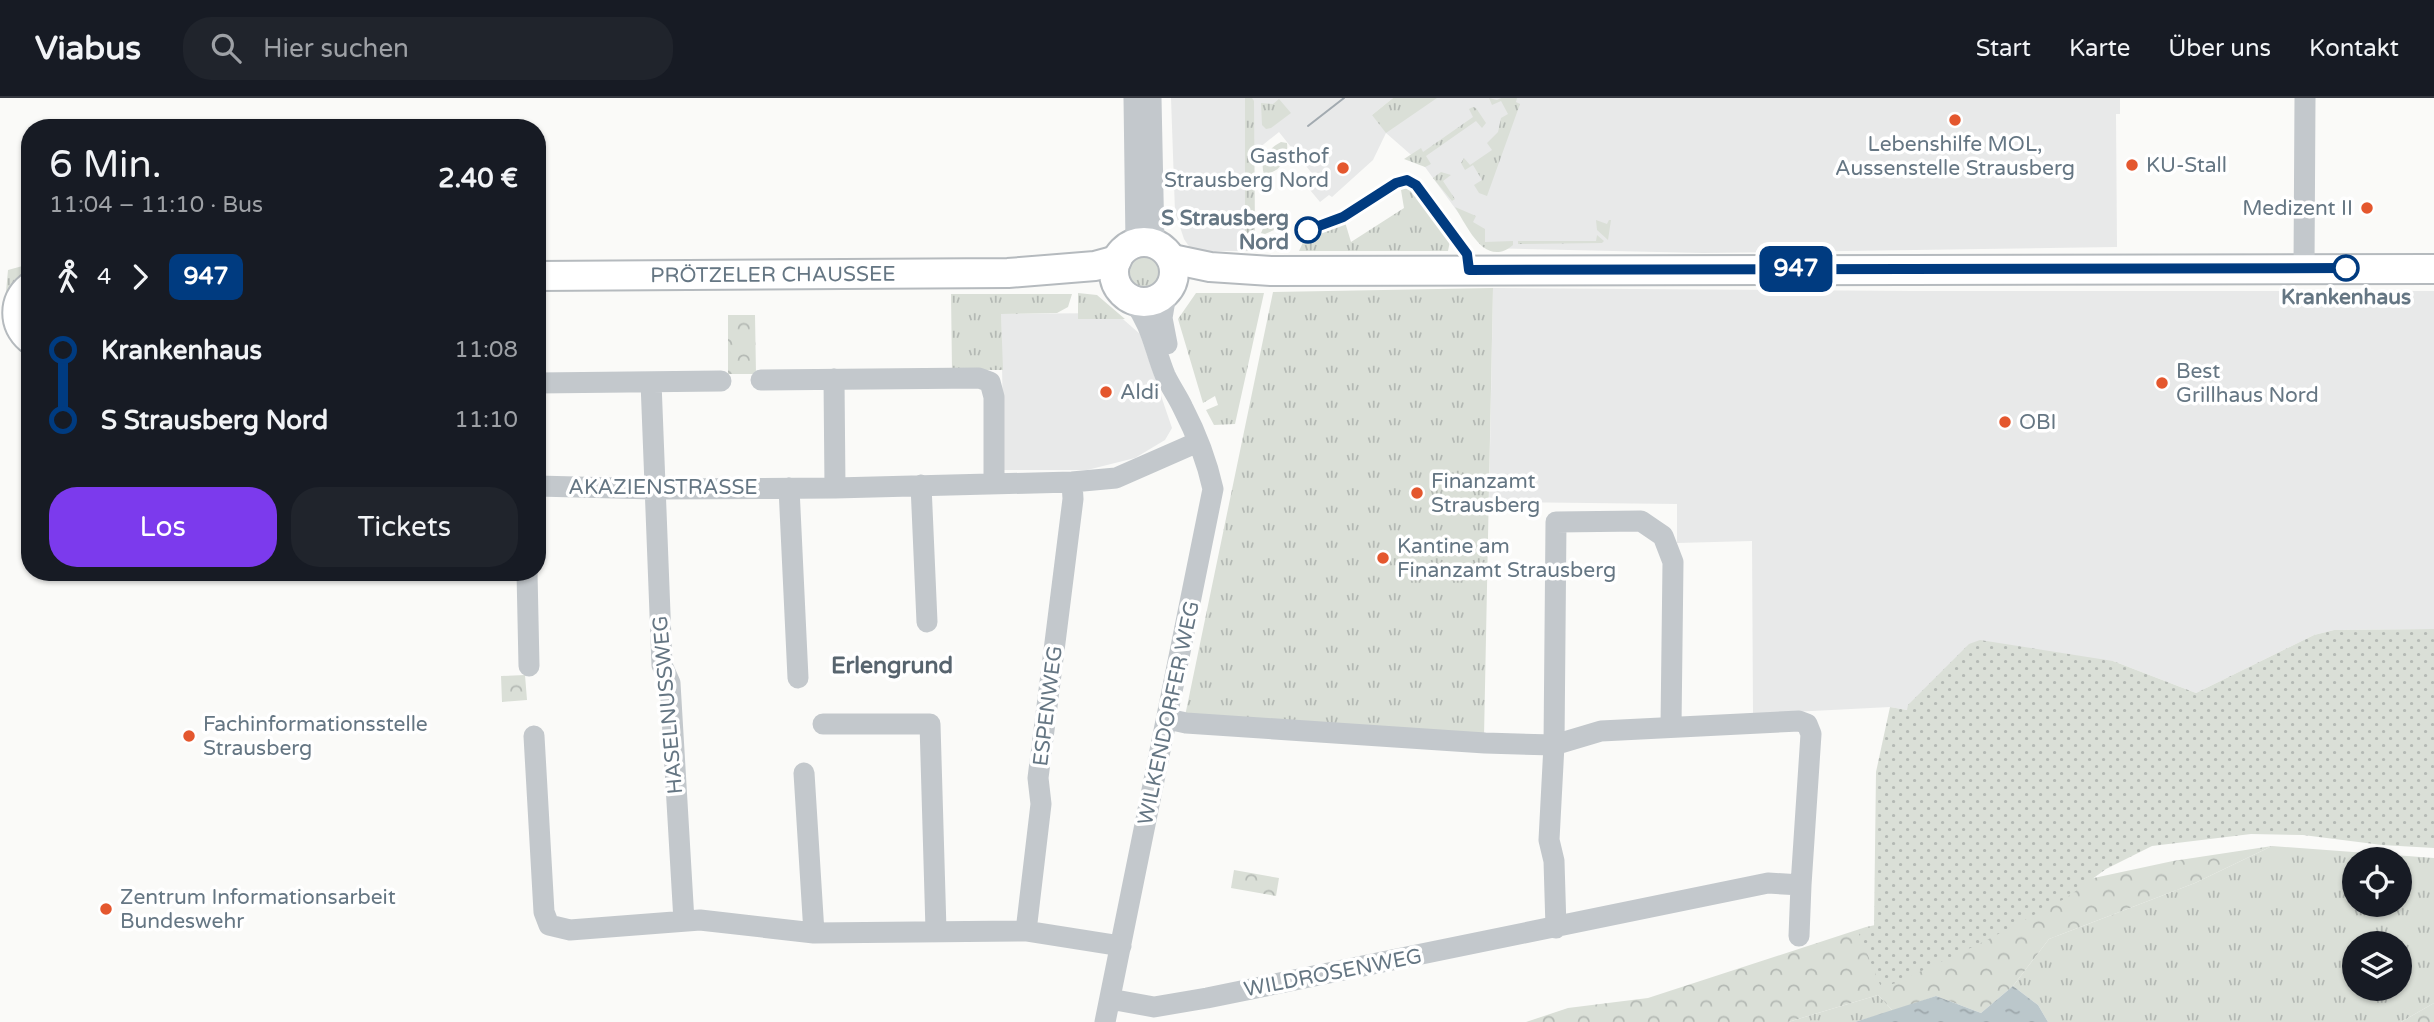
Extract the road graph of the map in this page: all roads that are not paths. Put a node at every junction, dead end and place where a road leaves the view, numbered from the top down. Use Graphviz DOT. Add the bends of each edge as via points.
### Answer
graph roads {
  1 [pos="1134,98"];
  2 [pos="1151,98"];
  3 [pos="2305,98"];
  4 [pos="1138,265"];
  5 [pos="2304,268"];
  6 [pos="2434,269"];
  7 [pos="1271,271"];
  8 [pos="546,276"];
  9 [pos="1168,291"];
  10 [pos="834,379"];
  11 [pos="761,380"];
  12 [pos="721,381"];
  13 [pos="651,382"];
  14 [pos="546,383"];
  15 [pos="1183,407"];
  16 [pos="1198,442"];
  17 [pos="1072,482"];
  18 [pos="994,483"];
  19 [pos="921,485"];
  20 [pos="546,486"];
  21 [pos="789,488"];
  22 [pos="835,488"];
  23 [pos="654,489"];
  24 [pos="527,581"];
  25 [pos="927,622"];
  26 [pos="529,666"];
  27 [pos="798,678"];
  28 [pos="1168,719"];
  29 [pos="823,724"];
  30 [pos="1671,726"];
  31 [pos="534,736"];
  32 [pos="1554,745"];
  33 [pos="804,773"];
  34 [pos="1801,885"];
  35 [pos="684,920"];
  36 [pos="1556,928"];
  37 [pos="936,930"];
  38 [pos="1026,930"];
  39 [pos="814,933"];
  40 [pos="1799,936"];
  41 [pos="1121,946"];
  42 [pos="1110,999"];
  43 [pos="1105,1022"];
  1 -- 4 [label="street"];
  2 -- 4 [label="street"];
  3 -- 5 [label="street"];
  4 -- 7 [label="main road, PRÖTZELER CHAUSSEE"];
  4 -- 8 [label="main road, PRÖTZELER CHAUSSEE" via="1008,273"];
  4 -- 9 [label="main road" via="1175,271"];
  4 -- 9 [label="main road, PRÖTZELER CHAUSSEE" via="1151,302"];
  4 -- 15 [label="street, WILKENDORFER WEG" via="1148,321 1166,376"];
  5 -- 6 [label="main road, PRÖTZELER CHAUSSEE"];
  5 -- 7 [label="main road, PRÖTZELER CHAUSSEE"];
  7 -- 9 [label="main road, PRÖTZELER CHAUSSEE" via="1210,278"];
  9 -- 15 [label="street, WILKENDORFER WEG" via="1163,326"];
  10 -- 11 [label="street"];
  10 -- 18 [label="street" via="979,377 990,382"];
  10 -- 22 [label="street"];
  12 -- 13 [label="street"];
  13 -- 14 [label="street"];
  13 -- 23 [label="street, HASELNUSSWEG"];
  15 -- 16 [label="street, WILKENDORFER WEG"];
  16 -- 17 [label="street, AKAZIENSTRASSE" via="1116,478"];
  16 -- 28 [label="street, WILKENDORFER WEG" via="1213,489"];
  17 -- 18 [label="street, AKAZIENSTRASSE"];
  17 -- 38 [label="street, ESPENWEG" via="1038,778 1041,804"];
  18 -- 19 [label="street, AKAZIENSTRASSE"];
  19 -- 22 [label="street, AKAZIENSTRASSE"];
  19 -- 25 [label="street"];
  20 -- 23 [label="street, AKAZIENSTRASSE"];
  21 -- 22 [label="street, AKAZIENSTRASSE"];
  21 -- 23 [label="street, AKAZIENSTRASSE"];
  21 -- 27 [label="street, AKAZIENSTRASSE"];
  23 -- 35 [label="street, HASELNUSSWEG" via="662,665 670,683"];
  24 -- 26 [label="street"];
  28 -- 32 [label="street" via="1395,738"];
  28 -- 41 [label="street, WILKENDORFER WEG"];
  29 -- 37 [label="street" via="930,724"];
  30 -- 32 [label="street" via="1601,731"];
  30 -- 32 [label="street" via="1673,562 1663,536 1642,520 1556,522"];
  30 -- 34 [label="street" via="1807,724 1811,734"];
  31 -- 35 [label="street" via="544,912 549,925 570,930"];
  32 -- 36 [label="street" via="1549,840"];
  33 -- 39 [label="street"];
  34 -- 36 [label="street, WILDROSENWEG" via="1768,883"];
  34 -- 40 [label="street"];
  35 -- 39 [label="street"];
  36 -- 42 [label="street, WILDROSENWEG" via="1154,1007"];
  37 -- 38 [label="street"];
  37 -- 39 [label="street"];
  38 -- 41 [label="street"];
  41 -- 42 [label="street, WILKENDORFER WEG"];
  42 -- 43 [label="street, WILKENDORFER WEG"];
}
